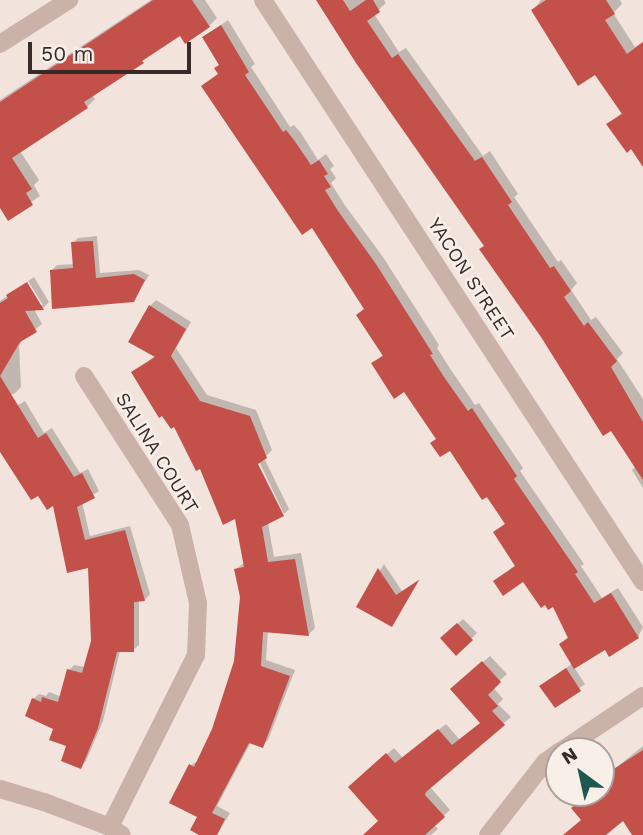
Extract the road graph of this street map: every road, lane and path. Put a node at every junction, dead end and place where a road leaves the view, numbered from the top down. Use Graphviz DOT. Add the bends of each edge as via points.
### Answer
graph roads {
  1 [pos="69,0"];
  2 [pos="263,0"];
  3 [pos="0,44"];
  4 [pos="84,376"];
  5 [pos="643,582"];
  6 [pos="643,696"];
  7 [pos="582,737"];
  8 [pos="545,762"];
  9 [pos="0,789"];
  10 [pos="116,831"];
  11 [pos="488,835"];
  1 -- 3 [label="street"];
  2 -- 5 [label="street, YACON STREET"];
  4 -- 10 [label="street, SALINA COURT" via="180,525 198,603 196,655"];
  6 -- 7 [label="street"];
  8 -- 11 [label="street"];
  9 -- 10 [label="street"];
}
